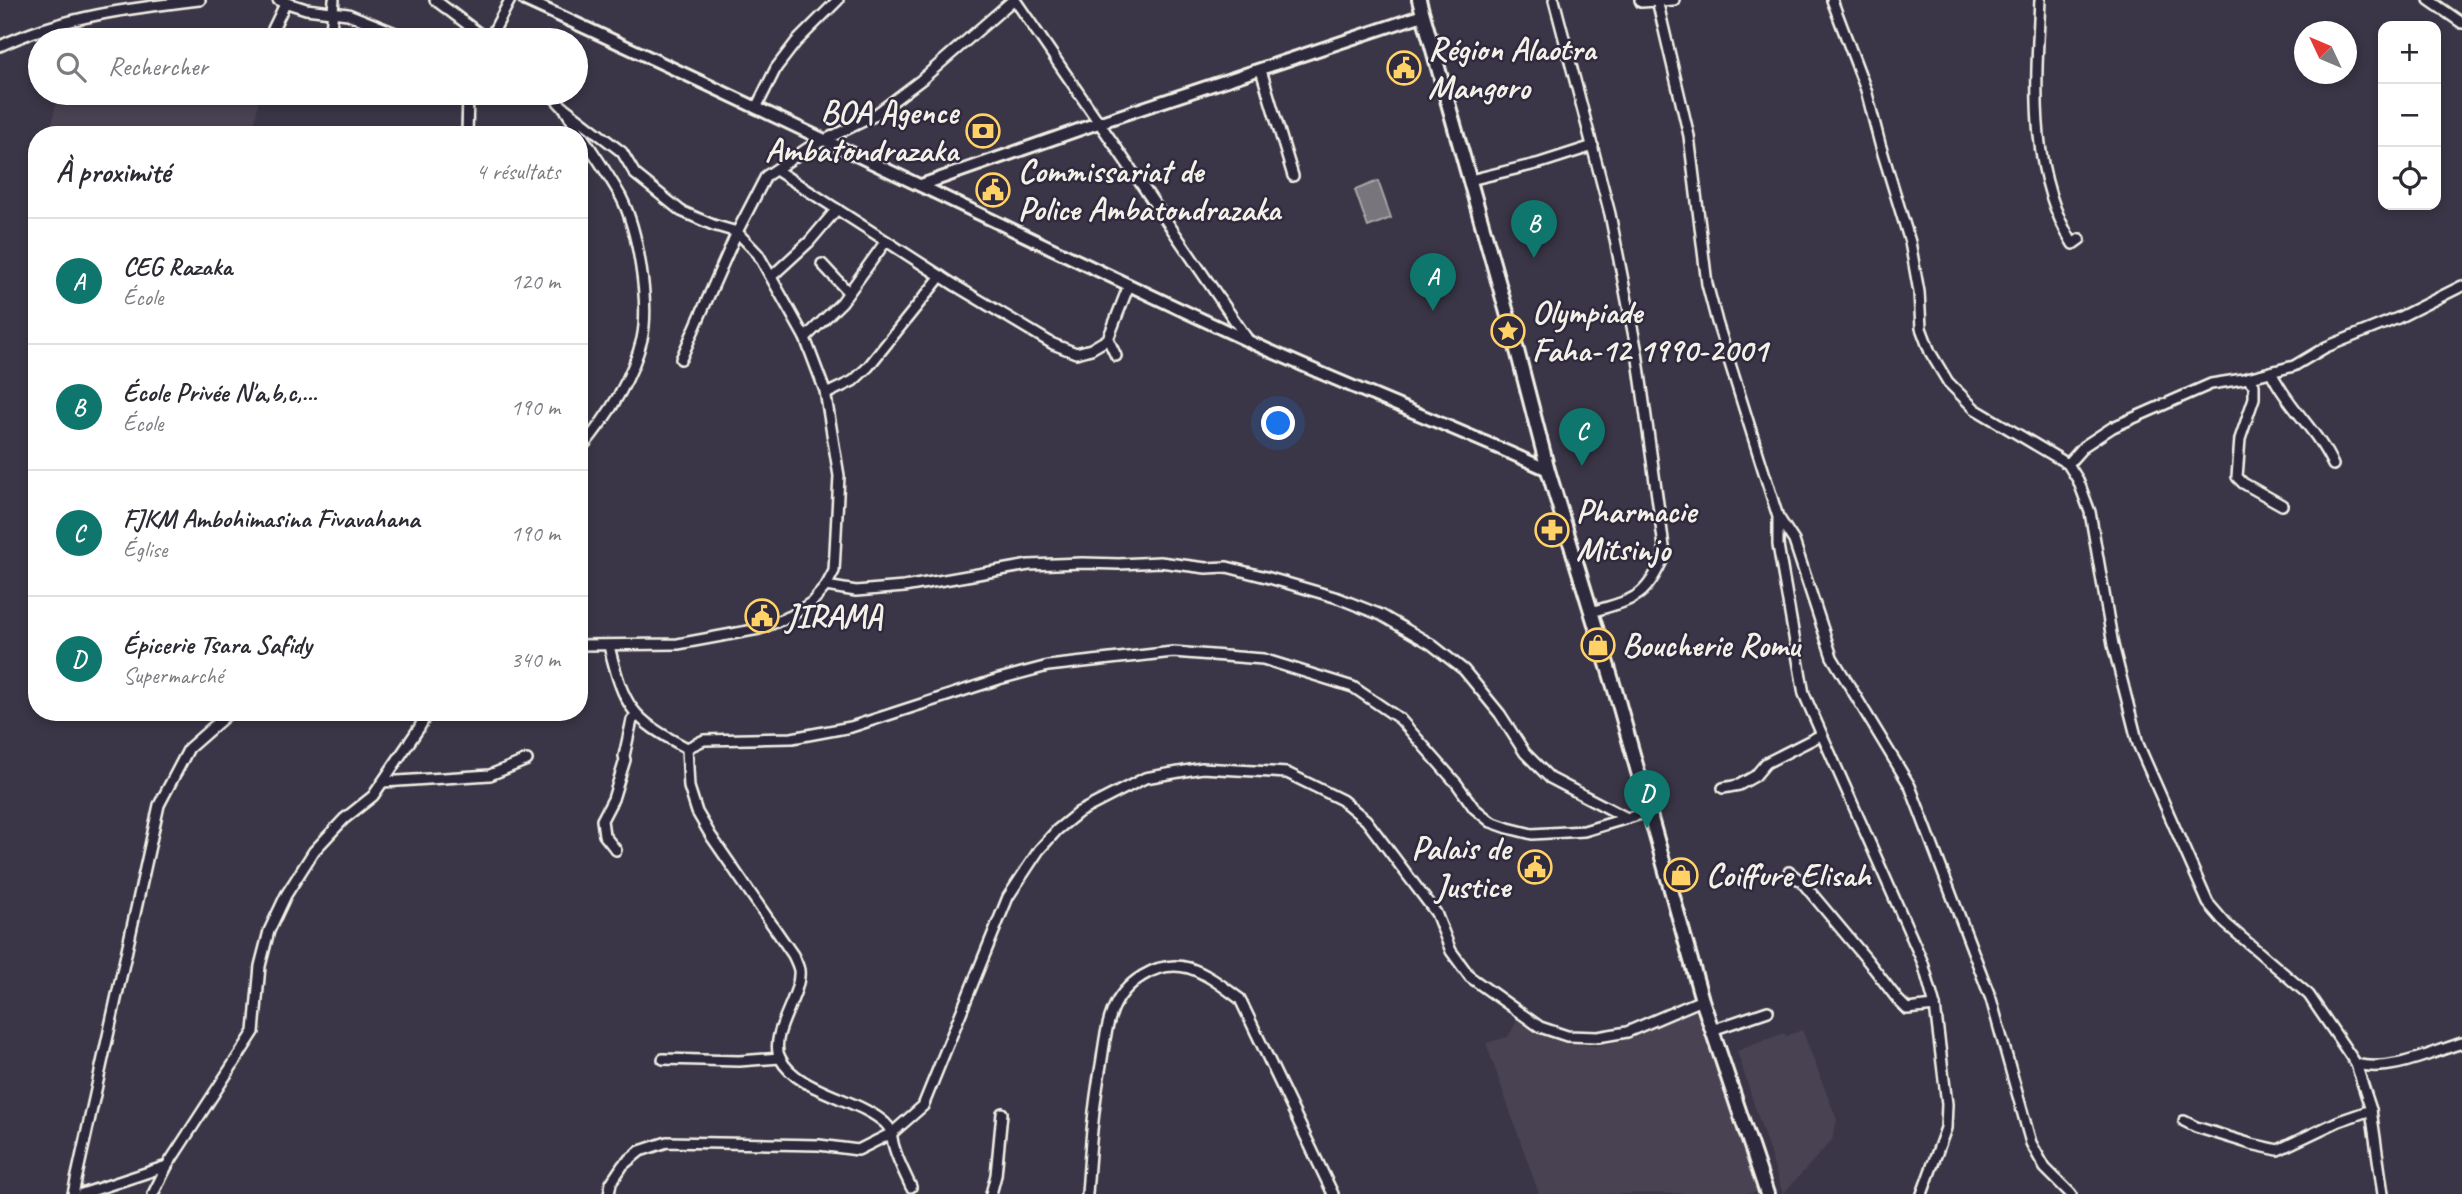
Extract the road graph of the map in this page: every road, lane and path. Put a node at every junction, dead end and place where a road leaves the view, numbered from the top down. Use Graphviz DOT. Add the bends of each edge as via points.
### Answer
graph roads {
  1 [pos="200,0"];
  2 [pos="334,0"];
  3 [pos="435,0"];
  4 [pos="510,0"];
  5 [pos="525,0"];
  6 [pos="838,0"];
  7 [pos="1014,0"];
  8 [pos="1419,0"];
  9 [pos="1554,0"];
  10 [pos="1640,0"];
  11 [pos="1674,0"];
  12 [pos="1832,0"];
  13 [pos="2040,0"];
  14 [pos="2429,0"];
  15 [pos="282,1"];
  16 [pos="1657,1"];
  17 [pos="332,12"];
  18 [pos="1423,15"];
  19 [pos="2462,23"];
  20 [pos="51,28"];
  21 [pos="273,28"];
  22 [pos="331,28"];
  23 [pos="383,28"];
  24 [pos="473,28"];
  25 [pos="495,28"];
  26 [pos="585,28"];
  27 [pos="588,29"];
  28 [pos="28,34"];
  29 [pos="0,46"];
  30 [pos="1261,69"];
  31 [pos="468,105"];
  32 [pos="562,106"];
  33 [pos="756,108"];
  34 [pos="1101,122"];
  35 [pos="467,126"];
  36 [pos="575,126"];
  37 [pos="825,142"];
  38 [pos="588,146"];
  39 [pos="1593,146"];
  40 [pos="776,170"];
  41 [pos="1293,176"];
  42 [pos="1470,180"];
  43 [pos="921,185"];
  44 [pos="837,209"];
  45 [pos="737,232"];
  46 [pos="2080,239"];
  47 [pos="887,242"];
  48 [pos="822,264"];
  49 [pos="772,276"];
  50 [pos="941,276"];
  51 [pos="1129,285"];
  52 [pos="2462,286"];
  53 [pos="848,292"];
  54 [pos="805,338"];
  55 [pos="1108,339"];
  56 [pos="1250,342"];
  57 [pos="1116,356"];
  58 [pos="681,359"];
  59 [pos="2272,372"];
  60 [pos="2247,379"];
  61 [pos="825,394"];
  62 [pos="588,440"];
  63 [pos="2068,464"];
  64 [pos="2333,465"];
  65 [pos="1548,470"];
  66 [pos="2282,505"];
  67 [pos="1778,517"];
  68 [pos="826,586"];
  69 [pos="1591,612"];
  70 [pos="588,645"];
  71 [pos="609,646"];
  72 [pos="637,716"];
  73 [pos="220,721"];
  74 [pos="422,721"];
  75 [pos="1821,735"];
  76 [pos="687,748"];
  77 [pos="527,760"];
  78 [pos="383,782"];
  79 [pos="1723,788"];
  80 [pos="1648,811"];
  81 [pos="1625,817"];
  82 [pos="616,849"];
  83 [pos="1789,872"];
  84 [pos="1702,1000"];
  85 [pos="1936,1006"];
  86 [pos="1768,1011"];
  87 [pos="1712,1030"];
  88 [pos="2462,1043"];
  89 [pos="780,1058"];
  90 [pos="663,1059"];
  91 [pos="2356,1064"];
  92 [pos="2371,1110"];
  93 [pos="1002,1113"];
  94 [pos="2184,1121"];
  95 [pos="892,1133"];
  96 [pos="167,1166"];
  97 [pos="911,1187"];
  98 [pos="73,1194"];
  99 [pos="82,1194"];
  100 [pos="153,1194"];
  101 [pos="609,1194"];
  102 [pos="991,1194"];
  103 [pos="1087,1194"];
  104 [pos="1333,1194"];
  105 [pos="1767,1194"];
  106 [pos="1922,1194"];
  107 [pos="2071,1194"];
  108 [pos="2383,1194"];
  1 -- 20 [label="street" via="119,10"];
  2 -- 17 [label="street"];
  3 -- 24 [label="street"];
  4 -- 25 [label="street"];
  5 -- 26 [label="street"];
  6 -- 33 [label="street" via="776,68"];
  7 -- 34 [label="street"];
  7 -- 37 [label="street" via="892,102"];
  8 -- 18 [label="main road"];
  9 -- 39 [label="street"];
  10 -- 16 [label="street"];
  11 -- 16 [label="street"];
  12 -- 63 [label="street" via="1866,90 1910,242 1921,328 1930,352 1948,382 1975,409"];
  13 -- 46 [label="street" via="2036,126 2060,223 2073,244"];
  14 -- 19 [label="street"];
  15 -- 17 [label="street"];
  15 -- 21 [label="street"];
  16 -- 67 [label="street" via="1689,136 1707,284"];
  17 -- 22 [label="street"];
  17 -- 23 [label="street"];
  18 -- 30 [label="street"];
  18 -- 42 [label="main road"];
  27 -- 33 [label="street"];
  28 -- 29 [label="street"];
  30 -- 34 [label="street"];
  30 -- 41 [label="street"];
  31 -- 35 [label="street"];
  32 -- 36 [label="street"];
  32 -- 45 [label="street" via="622,152 635,174 681,211"];
  33 -- 37 [label="street"];
  34 -- 43 [label="street"];
  34 -- 56 [label="street"];
  37 -- 40 [label="street"];
  37 -- 43 [label="street"];
  38 -- 62 [label="street" via="622,199 640,250 643,305 642,338 623,388"];
  39 -- 42 [label="street"];
  39 -- 69 [label="street" via="1636,352 1665,554 1656,575 1636,599"];
  40 -- 44 [label="street"];
  40 -- 45 [label="street" via="766,176"];
  42 -- 65 [label="main road"];
  43 -- 51 [label="street"];
  44 -- 47 [label="street"];
  44 -- 49 [label="street"];
  45 -- 49 [label="street"];
  45 -- 58 [label="street"];
  47 -- 50 [label="street"];
  47 -- 53 [label="street"];
  48 -- 53 [label="street"];
  49 -- 54 [label="street"];
  50 -- 55 [label="street" via="1053,344 1076,353"];
  50 -- 61 [label="street" via="868,367 853,381"];
  51 -- 55 [label="street"];
  51 -- 56 [label="street"];
  52 -- 59 [label="street" via="2294,366"];
  53 -- 54 [label="street"];
  54 -- 61 [label="street"];
  55 -- 57 [label="street"];
  56 -- 65 [label="street"];
  59 -- 60 [label="street"];
  59 -- 64 [label="street"];
  60 -- 63 [label="street" via="2211,384 2113,427 2084,446"];
  60 -- 66 [label="street" via="2254,385 2254,398 2240,439 2237,477"];
  61 -- 68 [label="street" via="839,475 834,571"];
  63 -- 91 [label="street" via="2090,512 2113,645 2138,744 2208,903 2309,995"];
  65 -- 69 [label="main road"];
  67 -- 75 [label="street" via="1778,545 1804,694"];
  67 -- 107 [label="street" via="1794,541 1832,657 1910,786 1992,999 2031,1143 2045,1168"];
  68 -- 71 [label="street" via="791,616 759,629 678,644"];
  68 -- 81 [label="street" via="856,591 904,587 1029,565 1082,563 1227,567 1266,577 1338,598 1431,644 1464,670 1500,713 1525,753 1550,778"];
  69 -- 80 [label="main road"];
  70 -- 71 [label="street"];
  71 -- 72 [label="street" via="618,682"];
  72 -- 76 [label="street"];
  72 -- 82 [label="street" via="602,820 604,835"];
  73 -- 98 [label="street" via="188,748 159,805"];
  74 -- 78 [label="street"];
  75 -- 79 [label="street" via="1766,763 1739,785"];
  75 -- 85 [label="street" via="1923,963"];
  76 -- 81 [label="street" via="704,740 792,738 851,727 1048,666 1173,652 1263,659 1353,687 1400,719 1491,822 1532,834 1584,831"];
  76 -- 89 [label="street" via="689,788 697,812 799,970 778,1041"];
  77 -- 78 [label="street" via="489,775"];
  78 -- 96 [label="street" via="314,851 286,895 269,931 260,966 254,1032"];
  80 -- 81 [label="street"];
  80 -- 84 [label="main road"];
  83 -- 85 [label="street" via="1907,1009"];
  84 -- 87 [label="main road"];
  84 -- 95 [label="street" via="1608,1036 1567,1036 1540,1027 1470,977 1451,951 1436,913 1366,820 1342,800 1287,774 1202,768 1145,778 1079,812 1039,850 1008,897 923,1106"];
  85 -- 106 [label="street" via="1946,1128"];
  86 -- 87 [label="street"];
  87 -- 105 [label="main road"];
  88 -- 91 [label="street" via="2402,1062 2371,1068"];
  89 -- 90 [label="street"];
  89 -- 95 [label="street" via="803,1080 867,1111 886,1123"];
  91 -- 92 [label="street"];
  92 -- 94 [label="street" via="2278,1150"];
  92 -- 108 [label="street"];
  93 -- 102 [label="street"];
  95 -- 97 [label="street"];
  95 -- 101 [label="street" via="858,1150 667,1142 640,1151 623,1165"];
  96 -- 99 [label="street"];
  96 -- 100 [label="street"];
  103 -- 104 [label="street" via="1091,1119 1112,1011 1125,989 1141,976 1162,968 1188,968 1240,999"];
}
